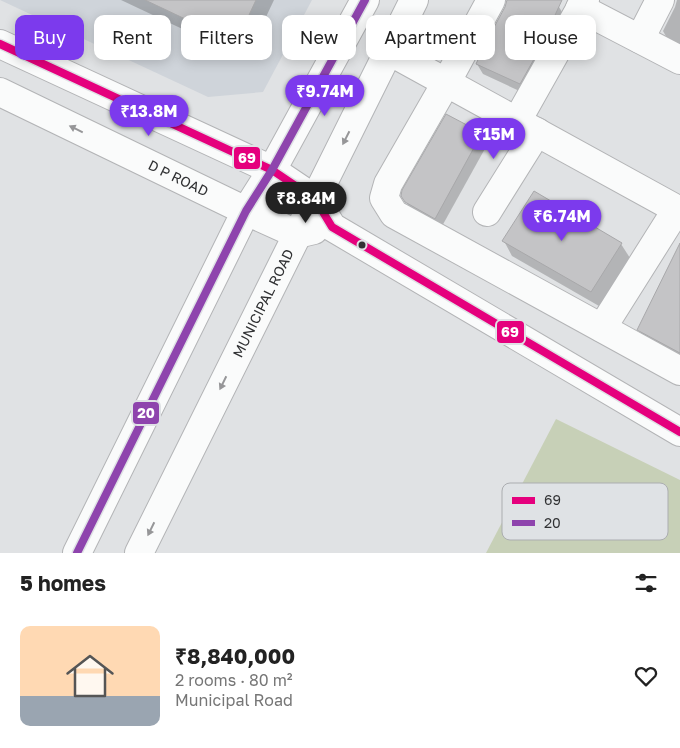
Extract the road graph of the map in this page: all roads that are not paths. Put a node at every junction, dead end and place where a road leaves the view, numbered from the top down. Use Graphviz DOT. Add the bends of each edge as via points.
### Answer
graph roads {
  1 [pos="365,0"];
  2 [pos="414,0"];
  3 [pos="491,0"];
  4 [pos="660,0"];
  5 [pos="583,4"];
  6 [pos="407,15"];
  7 [pos="640,39"];
  8 [pos="0,44"];
  9 [pos="384,60"];
  10 [pos="405,60"];
  11 [pos="680,60"];
  12 [pos="446,83"];
  13 [pos="0,92"];
  14 [pos="527,127"];
  15 [pos="272,170"];
  16 [pos="315,199"];
  17 [pos="678,210"];
  18 [pos="246,211"];
  19 [pos="486,212"];
  20 [pos="332,227"];
  21 [pos="297,234"];
  22 [pos="602,328"];
  23 [pos="680,371"];
  24 [pos="680,432"];
  25 [pos="77,553"];
  26 [pos="140,553"];
  1 -- 15 [label="street"];
  2 -- 6 [label="street, MUNICIPAL ROAD"];
  3 -- 12 [label="street"];
  4 -- 7 [label="street"];
  5 -- 7 [label="street"];
  5 -- 14 [label="street"];
  7 -- 11 [label="street"];
  8 -- 15 [label="street"];
  9 -- 16 [label="street, MUNICIPAL ROAD, one-way"];
  10 -- 12 [label="street"];
  12 -- 14 [label="street"];
  12 -- 22 [label="street" via="388,184 384,198 394,214"];
  18 -- 13 [label="street, D P ROAD, one-way"];
  14 -- 17 [label="street"];
  14 -- 19 [label="street"];
  15 -- 16 [label="street"];
  15 -- 18 [label="street"];
  16 -- 20 [label="street"];
  16 -- 21 [label="street, MUNICIPAL ROAD"];
  17 -- 22 [label="street"];
  18 -- 21 [label="street, D P ROAD"];
  18 -- 25 [label="street"];
  20 -- 21 [label="street"];
  20 -- 24 [label="street"];
  21 -- 26 [label="street, MUNICIPAL ROAD, one-way"];
  22 -- 23 [label="street"];
}
